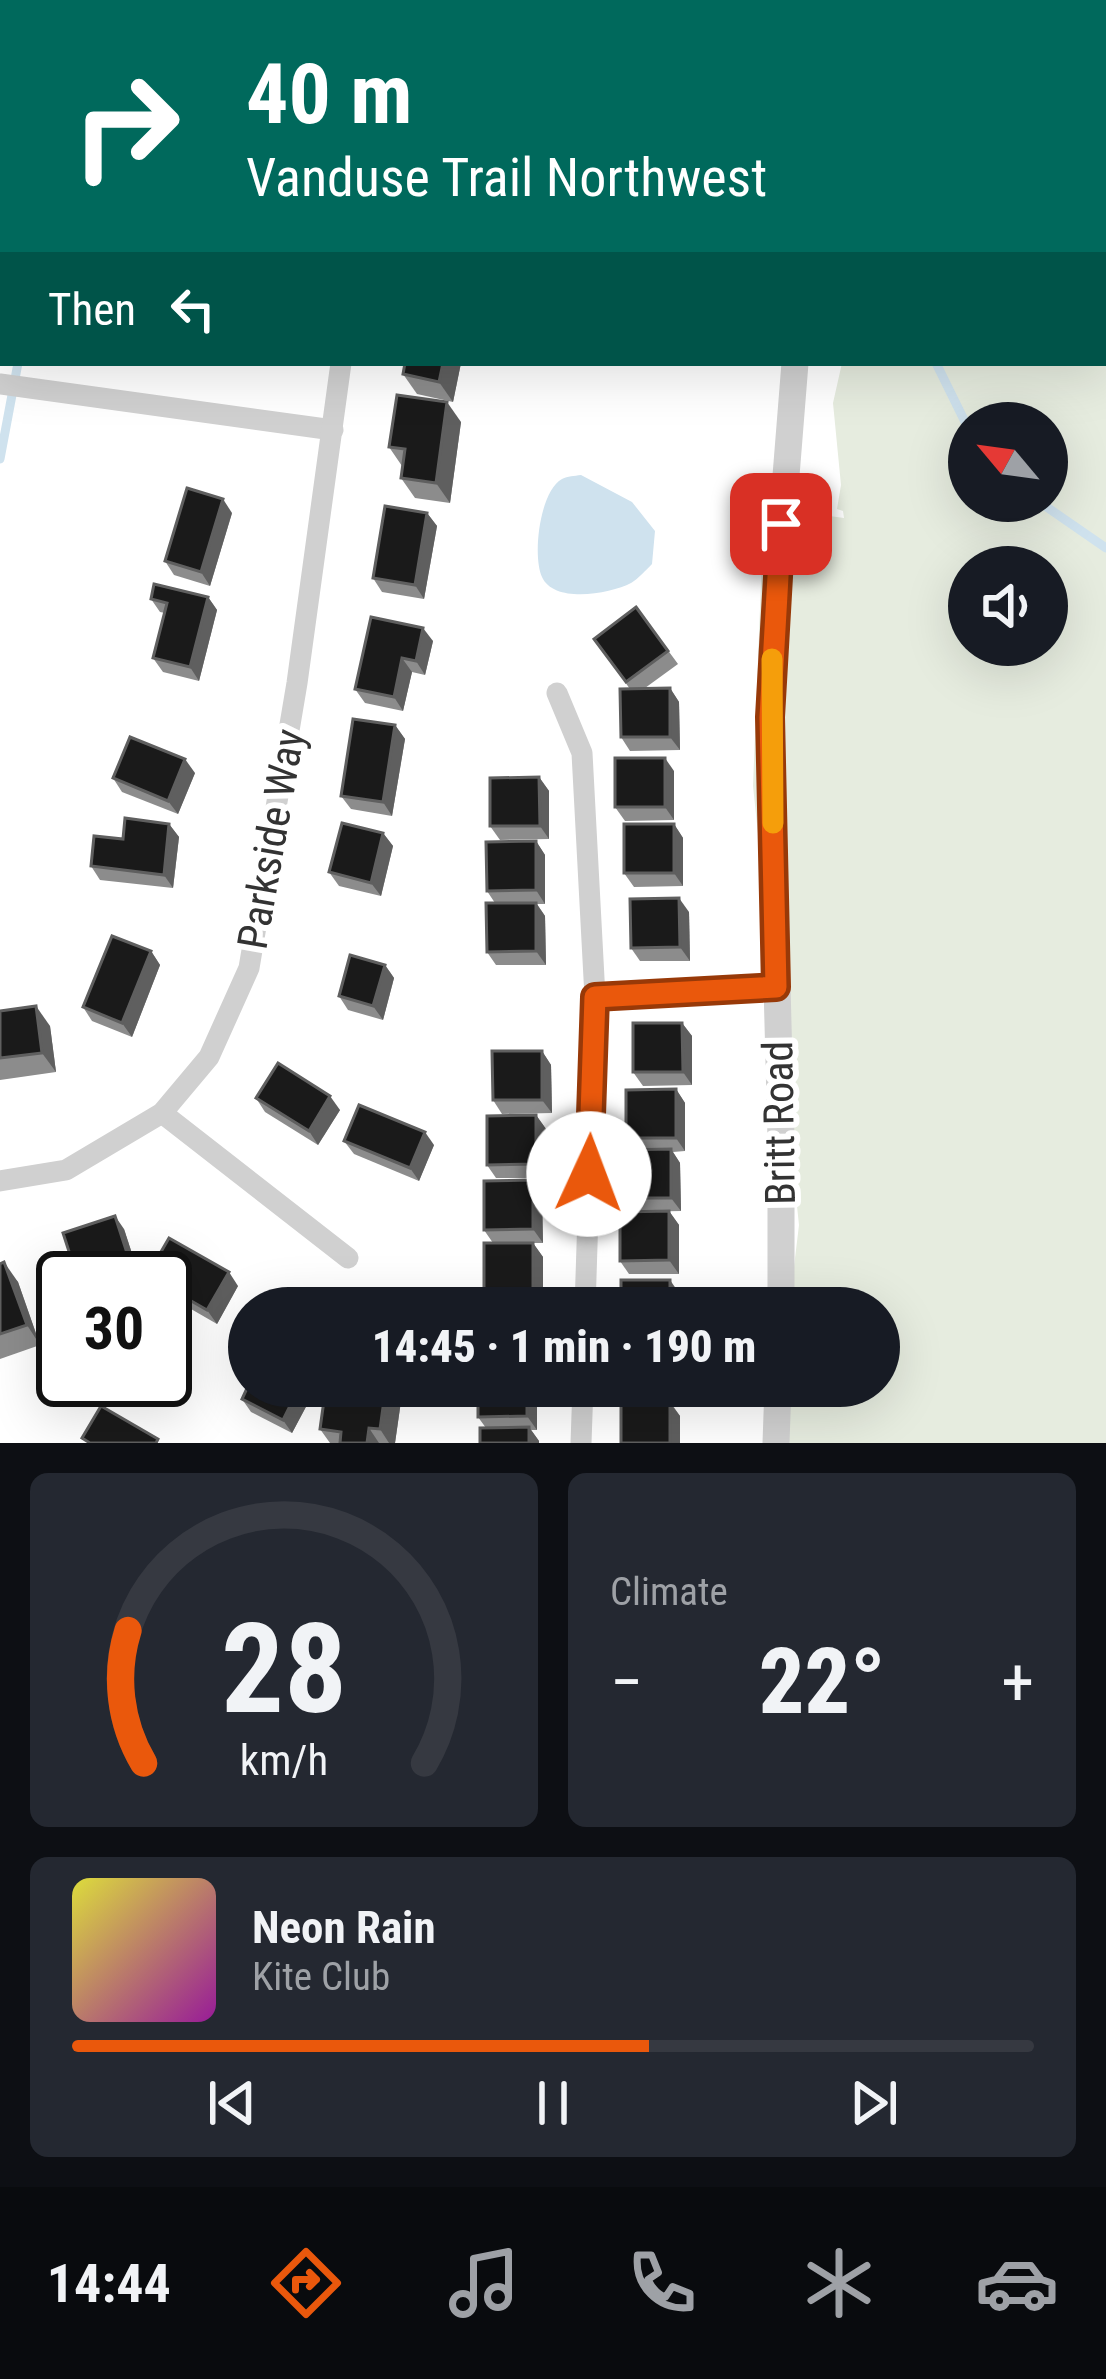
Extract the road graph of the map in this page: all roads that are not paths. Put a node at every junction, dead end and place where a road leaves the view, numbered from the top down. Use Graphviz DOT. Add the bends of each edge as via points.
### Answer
graph roads {
  1 [pos="341,366"];
  2 [pos="795,366"];
  3 [pos="0,384"];
  4 [pos="333,430"];
  5 [pos="556,693"];
  6 [pos="776,987"];
  7 [pos="595,997"];
  8 [pos="162,1113"];
  9 [pos="0,1181"];
  10 [pos="348,1258"];
  11 [pos="586,1287"];
  12 [pos="781,1287"];
  13 [pos="582,1407"];
  14 [pos="777,1407"];
  15 [pos="581,1443"];
  16 [pos="776,1443"];
  1 -- 4 [label="street, Parkside Way"];
  2 -- 6 [label="street, Britt Road" via="772,651"];
  3 -- 4 [label="street"];
  4 -- 8 [label="street, Parkside Way" via="249,968 209,1057"];
  5 -- 7 [label="street" via="582,753"];
  6 -- 7 [label="street"];
  6 -- 12 [label="street, Britt Road"];
  7 -- 11 [label="street"];
  8 -- 9 [label="street, Parkside Way" via="66,1170"];
  8 -- 10 [label="street"];
  13 -- 15 [label="street"];
  14 -- 16 [label="street"];
}
